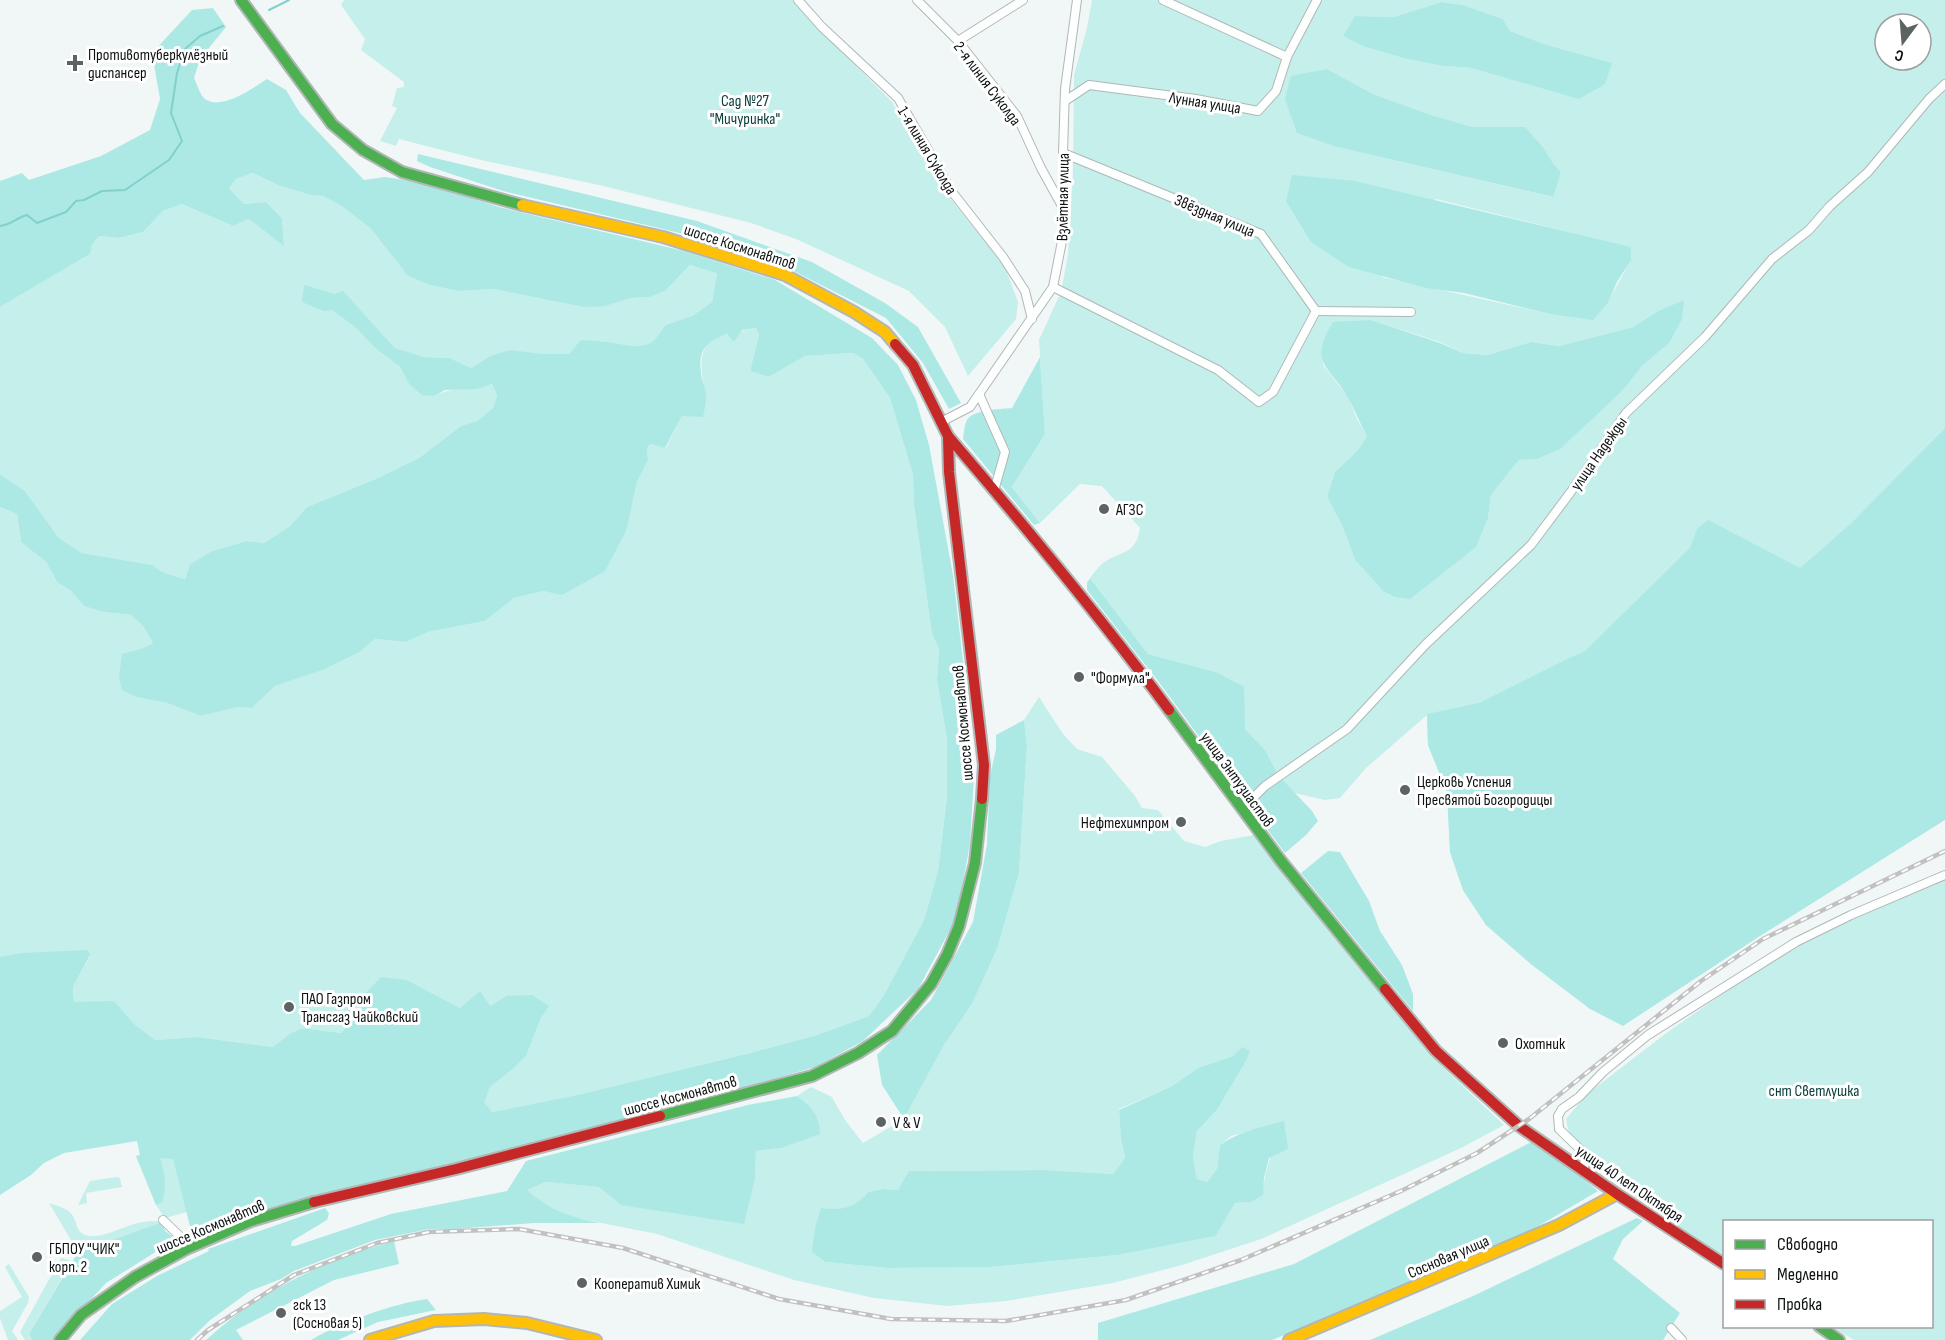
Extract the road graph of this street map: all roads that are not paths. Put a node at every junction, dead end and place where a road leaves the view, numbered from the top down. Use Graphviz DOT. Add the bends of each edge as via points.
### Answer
graph roads {
  1 [pos="241,0"];
  2 [pos="798,0"];
  3 [pos="917,0"];
  4 [pos="1023,0"];
  5 [pos="1077,0"];
  6 [pos="1317,0"];
  7 [pos="1166,1"];
  8 [pos="958,41"];
  9 [pos="1287,57"];
  10 [pos="1945,84"];
  11 [pos="1065,100"];
  12 [pos="1063,153"];
  13 [pos="1063,207"];
  14 [pos="1053,287"];
  15 [pos="1316,311"];
  16 [pos="1411,312"];
  17 [pos="1032,319"];
  18 [pos="979,394"];
  19 [pos="941,422"];
  20 [pos="948,436"];
  21 [pos="994,491"];
  22 [pos="1242,809"];
  23 [pos="1945,875"];
  24 [pos="1519,1126"];
  25 [pos="1584,1170"];
  26 [pos="1617,1194"];
  27 [pos="163,1220"];
  28 [pos="191,1247"];
  29 [pos="1723,1263"];
  30 [pos="1671,1328"];
  31 [pos="1822,1328"];
  32 [pos="578,1337"];
  33 [pos="60,1340"];
  34 [pos="370,1340"];
  35 [pos="596,1340"];
  36 [pos="1289,1340"];
  37 [pos="1682,1340"];
  38 [pos="1839,1340"];
  1 -- 19 [label="main road, шоссе Космонавтов" via="332,124 363,150 402,172 502,200 663,237 785,275 885,332 913,365"];
  2 -- 17 [label="street, 1-я линия Суколда" via="898,98 953,194 1004,257 1025,291"];
  3 -- 8 [label="street, 2-я линия Суколда"];
  4 -- 8 [label="street"];
  5 -- 11 [label="street, Взлётная улица"];
  6 -- 9 [label="street, Лунная улица"];
  7 -- 9 [label="street"];
  8 -- 13 [label="street, 2-я линия Суколда" via="1017,116"];
  9 -- 11 [label="street, Лунная улица" via="1276,91 1258,111 1089,85"];
  10 -- 22 [label="street, улица Надежды" via="1868,172 1809,230 1772,259 1705,337 1626,412 1531,545 1425,645 1347,729 1265,786"];
  11 -- 12 [label="street, Взлётная улица"];
  12 -- 13 [label="street, Взлётная улица"];
  12 -- 15 [label="street, Звёздная улица" via="1261,234"];
  13 -- 14 [label="street, Взлётная улица" via="1064,231"];
  14 -- 15 [label="street" via="1218,370 1259,402 1272,392"];
  14 -- 17 [label="street, Взлётная улица"];
  15 -- 16 [label="street"];
  17 -- 18 [label="street, Взлётная улица"];
  18 -- 19 [label="street, Взлётная улица" via="970,407"];
  18 -- 21 [label="street" via="1005,452"];
  19 -- 20 [label="main road, шоссе Космонавтов"];
  20 -- 21 [label="main road, улица Энтузиастов"];
  20 -- 28 [label="main road, шоссе Космонавтов" via="984,765 981,812 973,878 962,921 921,997 887,1035 812,1076 334,1197 251,1221"];
  21 -- 22 [label="main road, улица Энтузиастов" via="1123,647"];
  22 -- 24 [label="main road, улица Энтузиастов" via="1436,1051"];
  23 -- 25 [label="street" via="1796,942 1648,1035 1558,1116 1559,1129 1585,1154"];
  24 -- 25 [label="main road, улица 40 лет Октября"];
  25 -- 26 [label="main road, улица 40 лет Октября"];
  26 -- 29 [label="main road, улица 40 лет Октября"];
  26 -- 36 [label="main road, Сосновая улица" via="1559,1225"];
  27 -- 28 [label="street"];
  28 -- 33 [label="main road, шоссе Космонавтов" via="135,1276 81,1315"];
  30 -- 37 [label="street"];
  31 -- 38 [label="main road"];
  32 -- 34 [label="main road" via="527,1323 484,1319 434,1321"];
  32 -- 35 [label="main road"];
}
